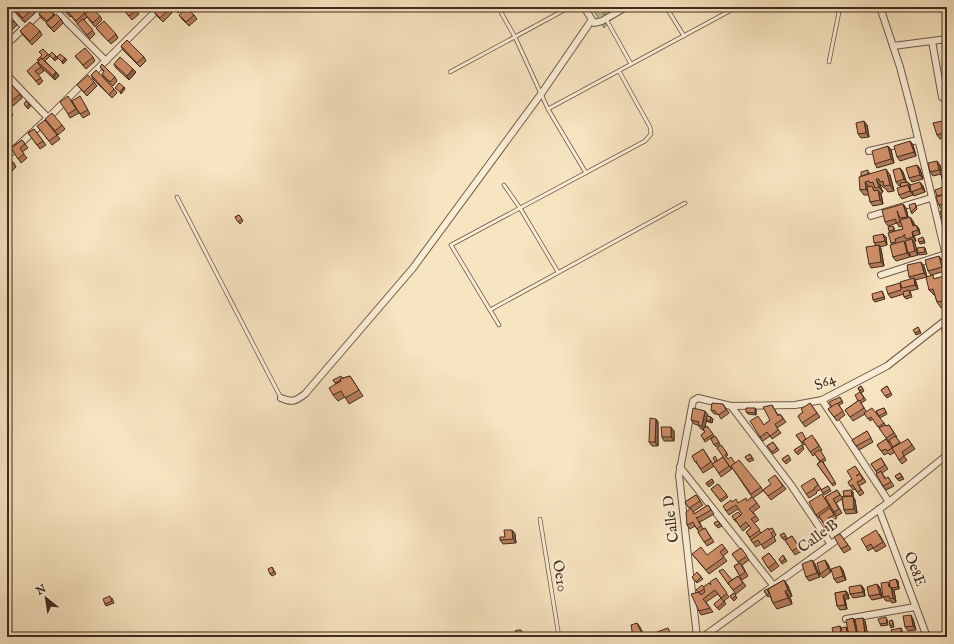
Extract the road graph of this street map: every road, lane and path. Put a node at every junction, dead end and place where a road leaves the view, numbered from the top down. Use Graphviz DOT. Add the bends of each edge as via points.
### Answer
graph roads {
  1 [pos="46,7"];
  2 [pos="52,7"];
  3 [pos="160,7"];
  4 [pos="498,7"];
  5 [pos="570,7"];
  6 [pos="584,7"];
  7 [pos="626,7"];
  8 [pos="666,7"];
  9 [pos="737,7"];
  10 [pos="840,7"];
  11 [pos="880,7"];
  12 [pos="7,9"];
  13 [pos="606,19"];
  14 [pos="592,21"];
  15 [pos="24,27"];
  16 [pos="684,36"];
  17 [pos="515,37"];
  18 [pos="947,39"];
  19 [pos="932,41"];
  20 [pos="7,44"];
  21 [pos="893,46"];
  22 [pos="106,61"];
  23 [pos="829,62"];
  24 [pos="631,64"];
  25 [pos="619,71"];
  26 [pos="450,72"];
  27 [pos="7,75"];
  28 [pos="541,94"];
  29 [pos="942,97"];
  30 [pos="548,110"];
  31 [pos="48,118"];
  32 [pos="918,140"];
  33 [pos="869,151"];
  34 [pos="7,156"];
  35 [pos="586,173"];
  36 [pos="504,185"];
  37 [pos="177,197"];
  38 [pos="931,198"];
  39 [pos="685,203"];
  40 [pos="520,208"];
  41 [pos="871,216"];
  42 [pos="946,257"];
  43 [pos="558,272"];
  44 [pos="880,275"];
  45 [pos="490,310"];
  46 [pos="946,321"];
  47 [pos="499,326"];
  48 [pos="947,338"];
  49 [pos="281,398"];
  50 [pos="695,399"];
  51 [pos="822,400"];
  52 [pos="731,406"];
  53 [pos="947,455"];
  54 [pos="680,467"];
  55 [pos="889,502"];
  56 [pos="879,509"];
  57 [pos="540,519"];
  58 [pos="830,543"];
  59 [pos="773,585"];
  60 [pos="916,607"];
  61 [pos="846,618"];
  62 [pos="559,637"];
  63 [pos="697,637"];
  64 [pos="703,637"];
  65 [pos="927,637"];
  1 -- 15 [label="street"];
  2 -- 22 [label="street"];
  3 -- 22 [label="street"];
  4 -- 17 [label="lane"];
  5 -- 17 [label="lane"];
  6 -- 14 [label="street"];
  7 -- 13 [label="street"];
  8 -- 16 [label="lane"];
  9 -- 16 [label="lane"];
  10 -- 23 [label="lane"];
  11 -- 21 [label="street"];
  12 -- 15 [label="street"];
  13 -- 14 [label="street" via="594,23"];
  13 -- 24 [label="lane"];
  14 -- 28 [label="street"];
  15 -- 20 [label="street"];
  16 -- 24 [label="lane"];
  17 -- 26 [label="lane"];
  17 -- 28 [label="lane"];
  18 -- 19 [label="street"];
  19 -- 21 [label="street"];
  19 -- 29 [label="street"];
  21 -- 32 [label="street"];
  22 -- 31 [label="street"];
  24 -- 25 [label="lane"];
  25 -- 30 [label="lane"];
  25 -- 35 [label="lane" via="650,127 651,134 645,141"];
  27 -- 31 [label="street"];
  28 -- 30 [label="lane"];
  28 -- 49 [label="street" via="413,268 305,394 296,401 289,402"];
  30 -- 35 [label="lane"];
  31 -- 34 [label="street"];
  32 -- 33 [label="street"];
  32 -- 38 [label="street"];
  35 -- 40 [label="lane"];
  36 -- 40 [label="lane"];
  37 -- 49 [label="lane"];
  38 -- 41 [label="street"];
  38 -- 42 [label="street"];
  39 -- 43 [label="lane"];
  40 -- 43 [label="lane"];
  40 -- 45 [label="lane" via="452,245"];
  42 -- 44 [label="street"];
  43 -- 45 [label="lane"];
  45 -- 47 [label="lane"];
  46 -- 48 [label="street"];
  46 -- 51 [label="street, S64" via="886,366"];
  50 -- 52 [label="street, S64"];
  50 -- 54 [label="street, Calle D" via="690,410"];
  51 -- 52 [label="street, S64" via="795,405"];
  51 -- 55 [label="street"];
  52 -- 58 [label="street" via="791,485"];
  53 -- 55 [label="street, Calle B"];
  54 -- 59 [label="street"];
  54 -- 63 [label="street, Calle D"];
  55 -- 56 [label="street, Calle B"];
  56 -- 58 [label="street, Calle B"];
  56 -- 60 [label="street, Oe8E"];
  57 -- 62 [label="lane, Oe10"];
  58 -- 59 [label="street, Calle B"];
  59 -- 64 [label="street, Calle B"];
  60 -- 61 [label="street"];
  60 -- 65 [label="street, Oe8E"];
}
